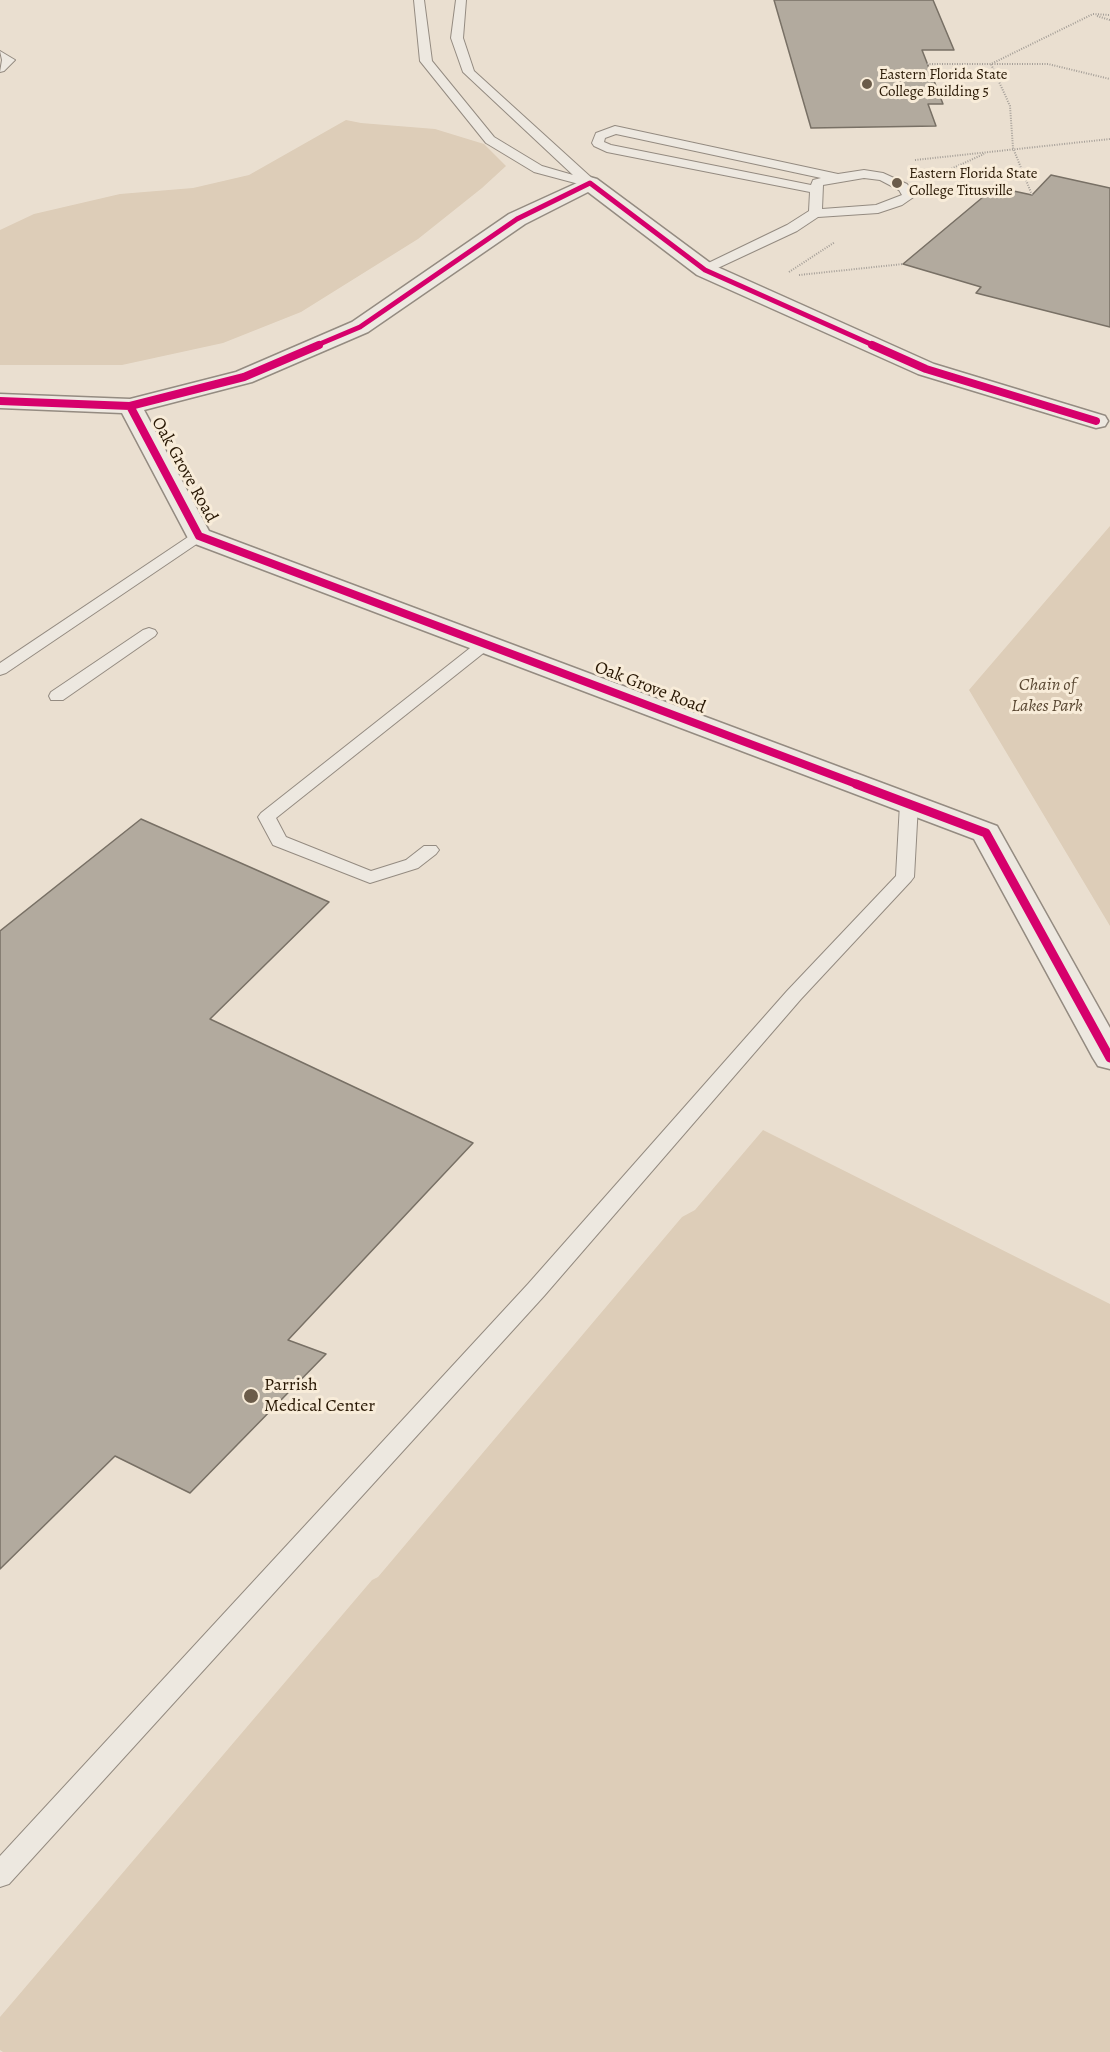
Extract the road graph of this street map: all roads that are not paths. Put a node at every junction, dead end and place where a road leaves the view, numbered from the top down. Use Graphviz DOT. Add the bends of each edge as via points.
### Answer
graph roads {
  1 [pos="419,0"];
  2 [pos="460,0"];
  3 [pos="0,54"];
  4 [pos="0,69"];
  5 [pos="838,178"];
  6 [pos="590,183"];
  7 [pos="817,190"];
  8 [pos="815,213"];
  9 [pos="705,270"];
  10 [pos="0,401"];
  11 [pos="130,406"];
  12 [pos="1096,422"];
  13 [pos="200,536"];
  14 [pos="148,633"];
  15 [pos="485,644"];
  16 [pos="0,670"];
  17 [pos="57,696"];
  18 [pos="909,804"];
  19 [pos="430,850"];
  20 [pos="1110,1058"];
  21 [pos="0,1875"];
  1 -- 6 [label="lane" via="426,61 490,140 538,169"];
  2 -- 6 [label="lane" via="457,38 469,72"];
  3 -- 4 [label="lane" via="9,60"];
  5 -- 7 [label="lane" via="818,183"];
  5 -- 7 [label="lane" via="615,130 600,136 598,143 607,148"];
  5 -- 8 [label="lane" via="864,174 884,177 903,187 909,196 878,209"];
  6 -- 9 [label="street"];
  6 -- 11 [label="street, Oak Grove Road" via="517,219 360,327 244,377"];
  7 -- 8 [label="lane"];
  8 -- 9 [label="lane"];
  9 -- 12 [label="street" via="926,369"];
  10 -- 11 [label="street, Oak Grove Road"];
  11 -- 13 [label="street, Oak Grove Road"];
  13 -- 15 [label="street, Oak Grove Road"];
  13 -- 16 [label="lane"];
  14 -- 17 [label="lane"];
  15 -- 18 [label="street, Oak Grove Road"];
  15 -- 19 [label="lane" via="267,817 279,841 370,877 412,864"];
  18 -- 20 [label="street, Oak Grove Road" via="986,833"];
  18 -- 21 [label="lane" via="905,877 794,995 536,1290"];
}
